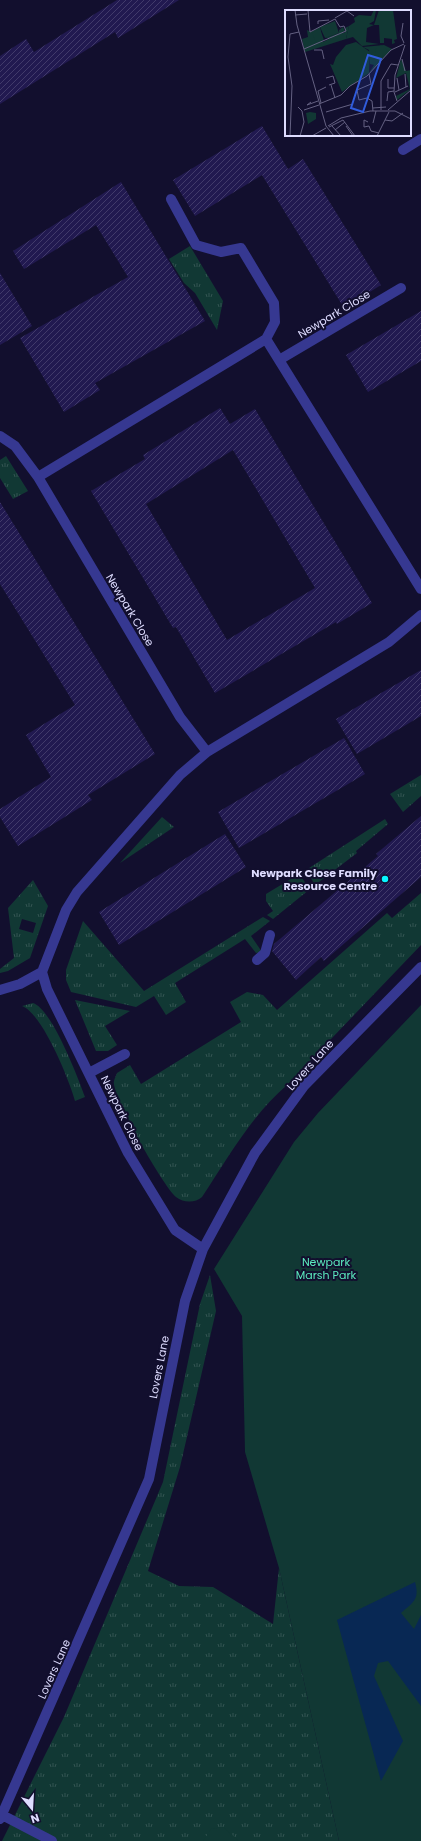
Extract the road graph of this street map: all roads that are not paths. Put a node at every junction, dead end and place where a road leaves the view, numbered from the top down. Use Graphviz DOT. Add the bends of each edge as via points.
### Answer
graph roads {
  1 [pos="421,139"];
  2 [pos="403,150"];
  3 [pos="171,199"];
  4 [pos="401,288"];
  5 [pos="266,339"];
  6 [pos="279,360"];
  7 [pos="0,436"];
  8 [pos="38,477"];
  9 [pos="421,589"];
  10 [pos="421,615"];
  11 [pos="207,752"];
  12 [pos="270,935"];
  13 [pos="257,960"];
  14 [pos="421,967"];
  15 [pos="42,972"];
  16 [pos="0,990"];
  17 [pos="125,1054"];
  18 [pos="89,1073"];
  19 [pos="203,1249"];
  20 [pos="1,1817"];
  21 [pos="52,1841"];
  1 -- 2 [label="street"];
  3 -- 5 [label="street" via="196,245 221,252 241,248 274,303 275,322"];
  4 -- 6 [label="street, Newpark Close"];
  5 -- 6 [label="street"];
  5 -- 8 [label="street"];
  6 -- 9 [label="street"];
  7 -- 8 [label="street, Newpark Close" via="16,446"];
  8 -- 11 [label="street, Newpark Close" via="180,717"];
  10 -- 11 [label="street" via="389,642"];
  11 -- 15 [label="street" via="180,775 77,892 66,910"];
  12 -- 13 [label="street" via="265,953"];
  14 -- 19 [label="street, Lovers Lane" via="304,1086 255,1153"];
  15 -- 16 [label="street" via="20,984"];
  15 -- 18 [label="street, Newpark Close" via="47,989"];
  17 -- 18 [label="street"];
  18 -- 19 [label="street, Newpark Close" via="128,1153 175,1230"];
  19 -- 20 [label="street, Lovers Lane" via="185,1301 149,1479"];
  20 -- 21 [label="street"];
}
